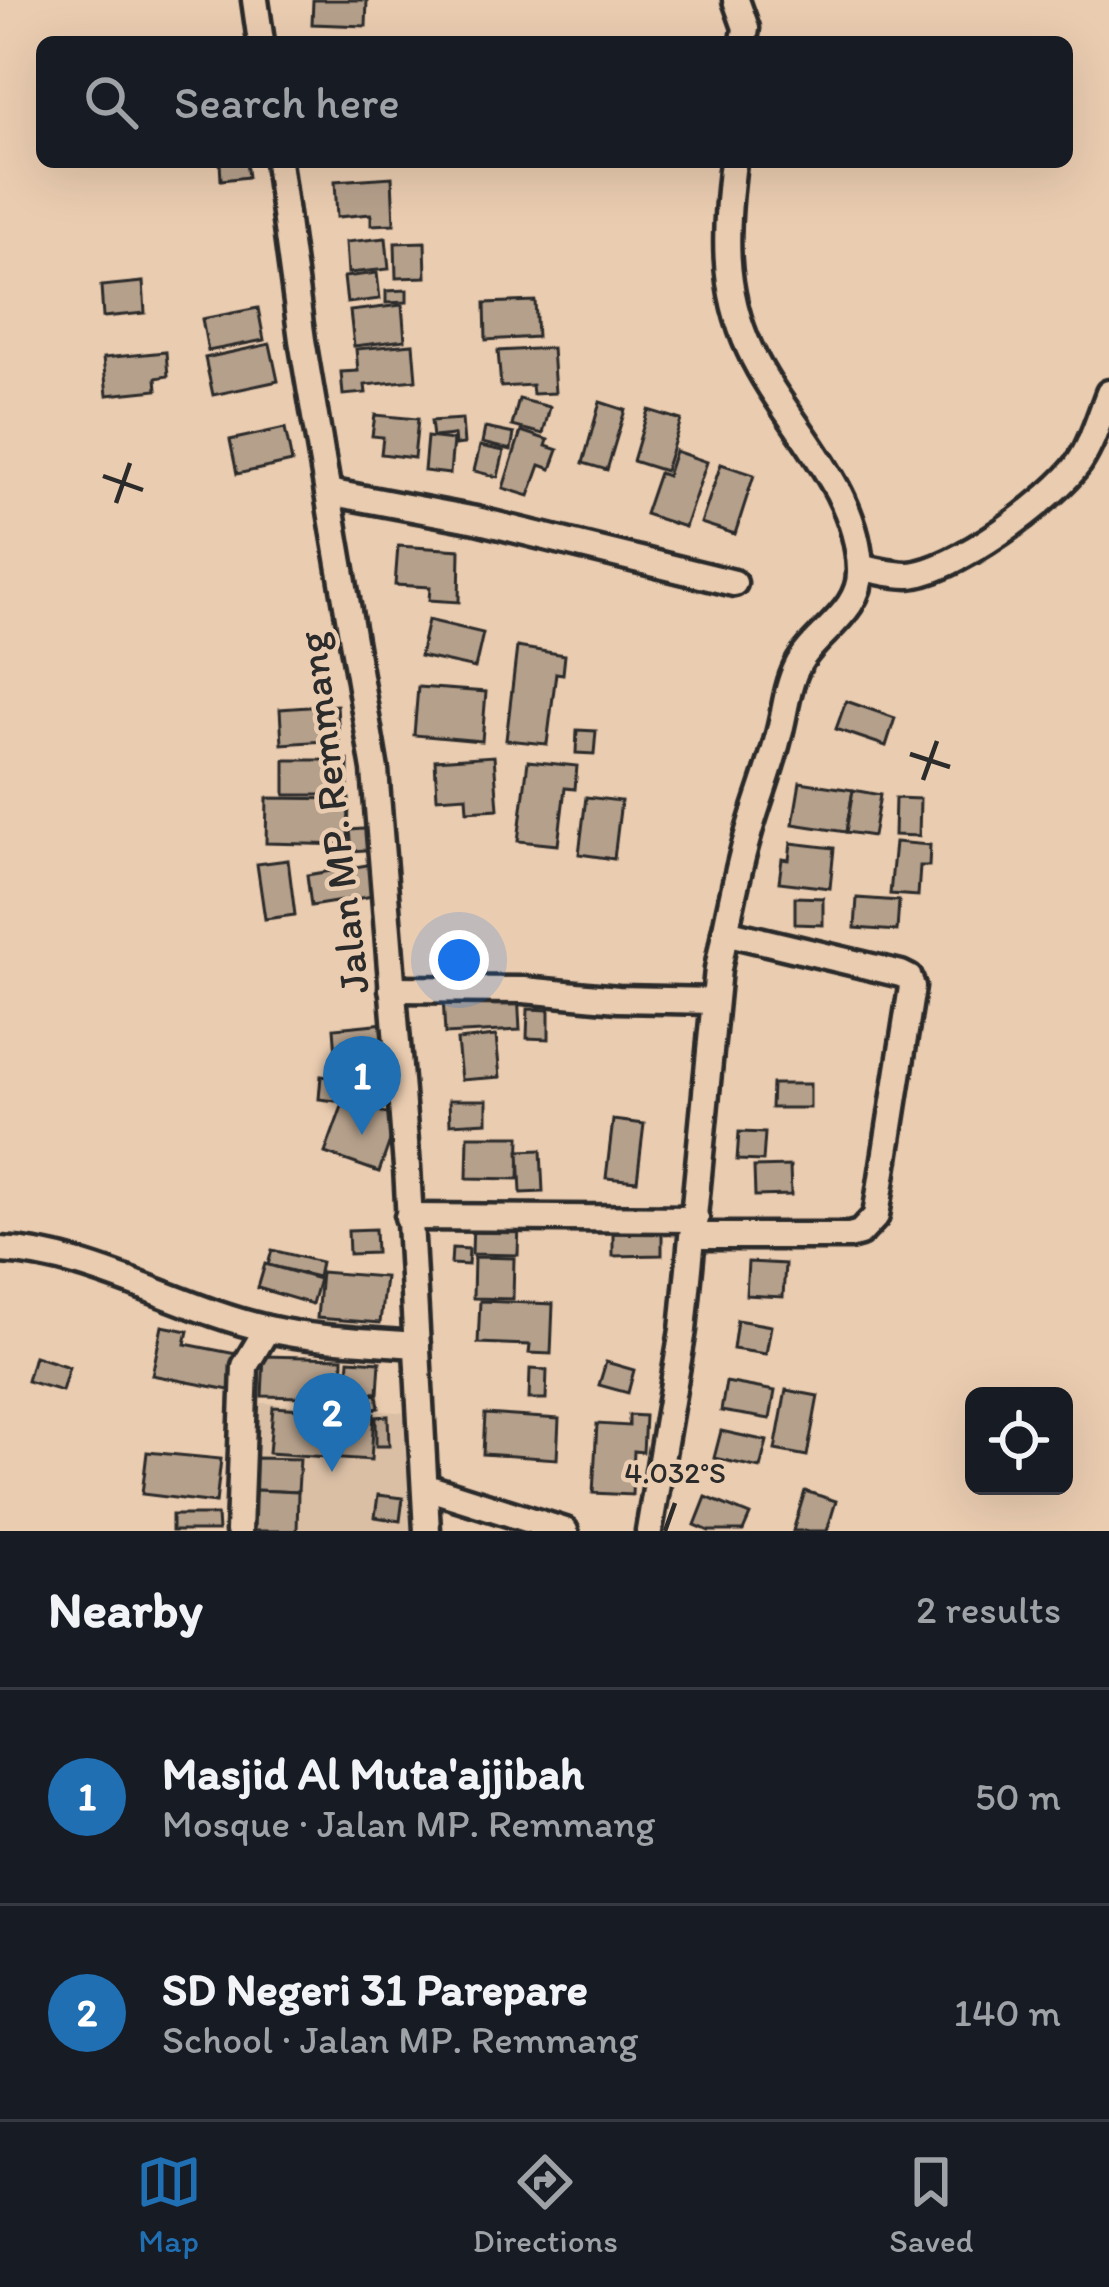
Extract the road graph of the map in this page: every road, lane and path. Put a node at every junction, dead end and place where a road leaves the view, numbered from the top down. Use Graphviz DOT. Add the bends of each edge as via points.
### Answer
graph roads {
  1 [pos="255,0"];
  2 [pos="736,0"];
  3 [pos="260,36"];
  4 [pos="745,36"];
  5 [pos="279,168"];
  6 [pos="732,168"];
  7 [pos="1109,393"];
  8 [pos="328,492"];
  9 [pos="860,568"];
  10 [pos="734,583"];
  11 [pos="725,932"];
  12 [pos="392,989"];
  13 [pos="714,1001"];
  14 [pos="408,1217"];
  15 [pos="695,1228"];
  16 [pos="0,1250"];
  17 [pos="266,1329"];
  18 [pos="417,1345"];
  19 [pos="426,1486"];
  20 [pos="239,1531"];
  21 [pos="428,1531"];
  22 [pos="565,1531"];
  23 [pos="649,1531"];
  1 -- 3 [label="street"];
  2 -- 4 [label="street"];
  5 -- 8 [label="street, Jalan MP. Remmang"];
  6 -- 9 [label="street" via="726,237 733,305 750,351 848,516"];
  7 -- 9 [label="street" via="1078,464 1035,508 928,571"];
  8 -- 10 [label="street"];
  8 -- 12 [label="street, Jalan MP. Remmang" via="375,770"];
  9 -- 11 [label="street" via="848,605 797,666"];
  11 -- 13 [label="street"];
  11 -- 15 [label="street" via="901,974 912,987 869,1226 849,1236"];
  12 -- 13 [label="street"];
  12 -- 14 [label="street, Jalan MP. Remmang"];
  13 -- 15 [label="street"];
  14 -- 15 [label="street"];
  14 -- 18 [label="street, Jalan MP. Remmang"];
  15 -- 23 [label="street"];
  16 -- 17 [label="street" via="72,1262"];
  17 -- 18 [label="street"];
  17 -- 20 [label="street" via="245,1366"];
  18 -- 19 [label="street, Jalan MP. Remmang"];
  19 -- 21 [label="street, Jalan MP. Remmang"];
  19 -- 22 [label="street"];
}
